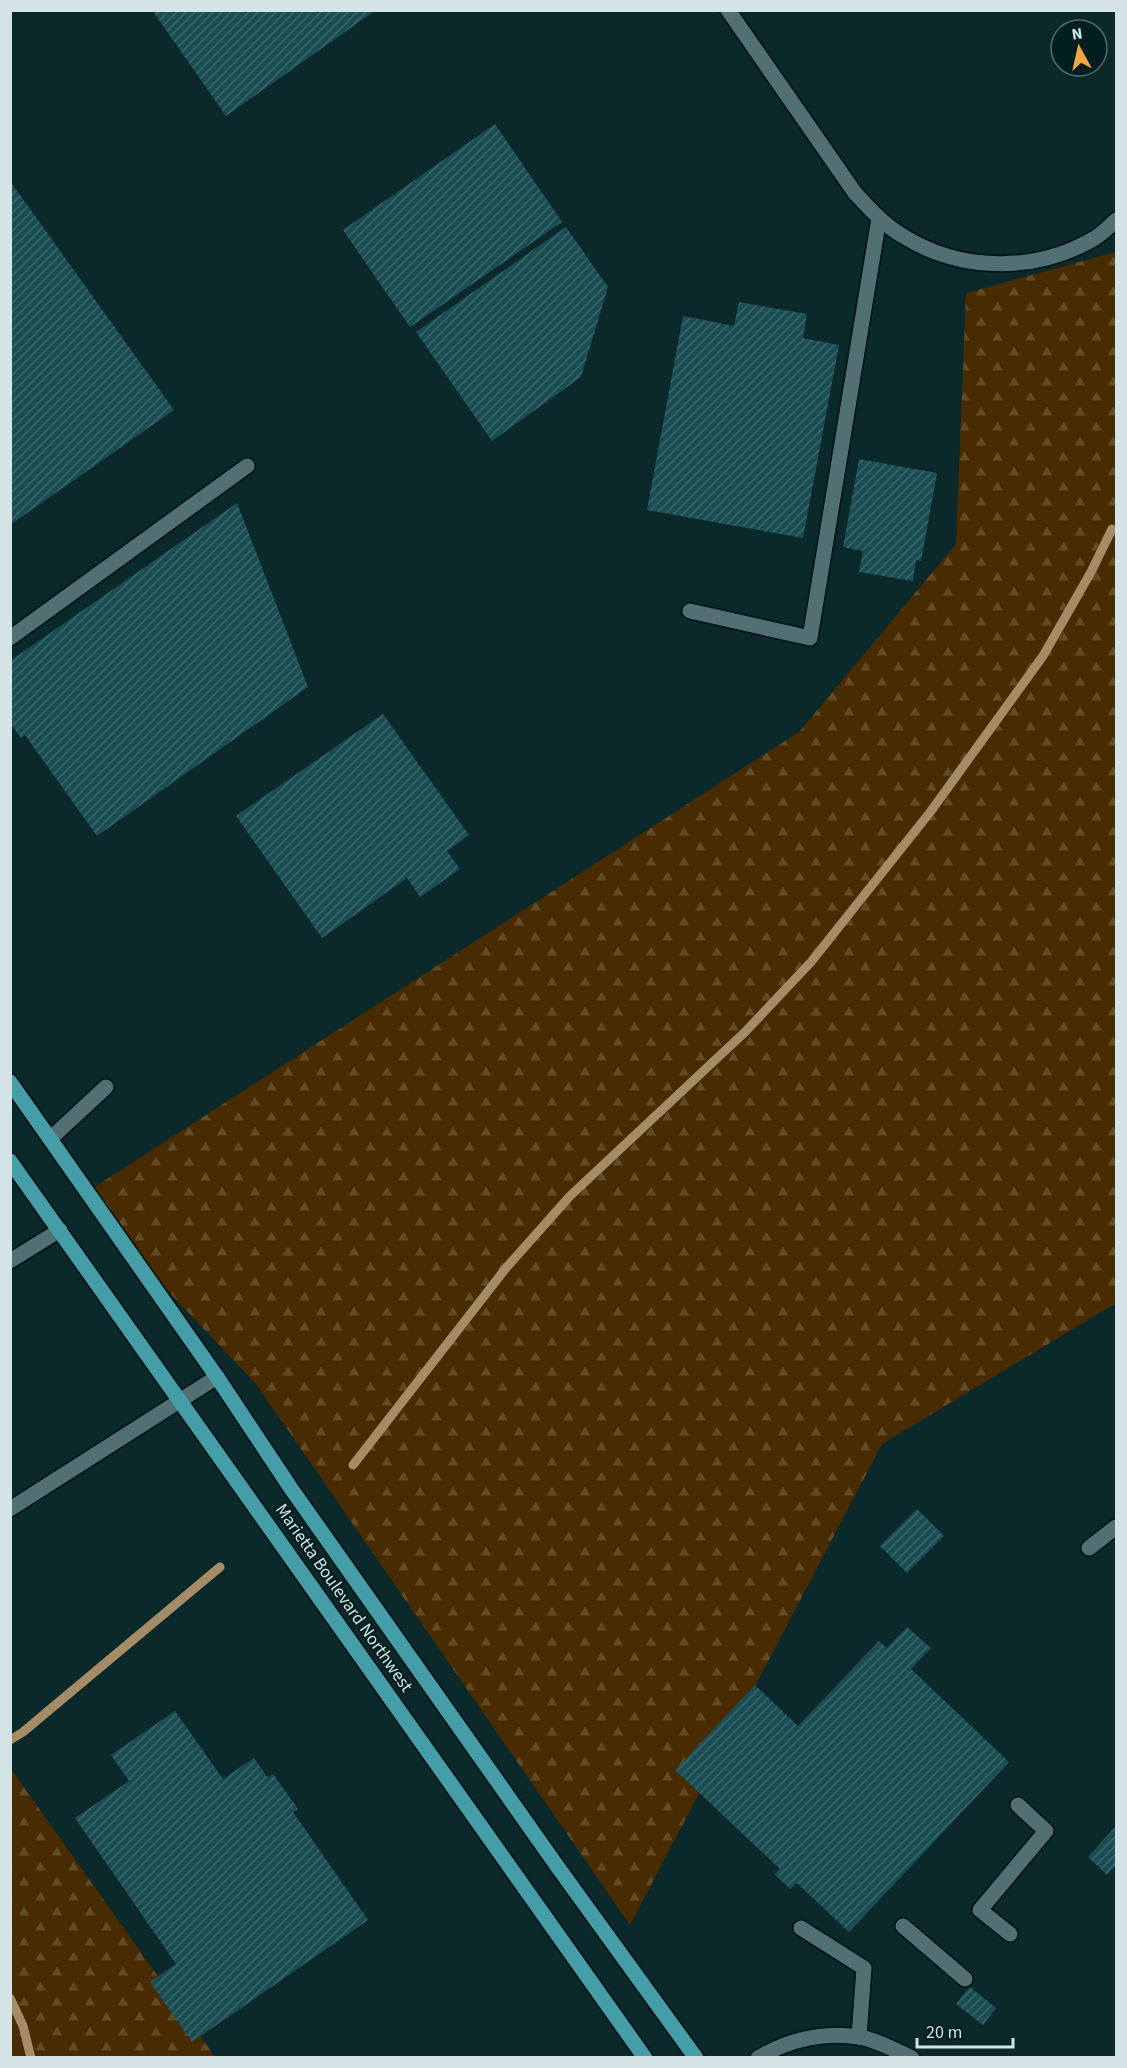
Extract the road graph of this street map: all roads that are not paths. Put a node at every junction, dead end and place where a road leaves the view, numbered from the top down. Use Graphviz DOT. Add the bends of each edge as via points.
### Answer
graph roads {
  1 [pos="728,10"];
  2 [pos="879,218"];
  3 [pos="1116,220"];
  4 [pos="248,466"];
  5 [pos="690,612"];
  6 [pos="10,638"];
  7 [pos="10,1082"];
  8 [pos="106,1087"];
  9 [pos="50,1138"];
  10 [pos="10,1161"];
  11 [pos="60,1230"];
  12 [pos="10,1261"];
  13 [pos="217,1377"];
  14 [pos="181,1400"];
  15 [pos="10,1509"];
  16 [pos="1116,1527"];
  17 [pos="1089,1548"];
  18 [pos="1018,1805"];
  19 [pos="903,1926"];
  20 [pos="801,1928"];
  21 [pos="1010,1934"];
  22 [pos="965,1979"];
  23 [pos="859,2037"];
  24 [pos="645,2058"];
  25 [pos="696,2058"];
  26 [pos="758,2058"];
  27 [pos="912,2058"];
  1 -- 2 [label="street" via="855,193"];
  2 -- 3 [label="street" via="926,249 956,260 1003,265 1056,255 1096,237"];
  2 -- 5 [label="street" via="810,638"];
  4 -- 6 [label="street"];
  7 -- 9 [label="main road"];
  8 -- 9 [label="street"];
  9 -- 13 [label="main road"];
  10 -- 11 [label="main road, Marietta Boulevard Northwest"];
  11 -- 12 [label="street"];
  11 -- 14 [label="main road, Marietta Boulevard Northwest"];
  13 -- 14 [label="street"];
  13 -- 25 [label="main road" via="557,1866"];
  14 -- 15 [label="street"];
  14 -- 24 [label="main road, Marietta Boulevard Northwest"];
  16 -- 17 [label="street"];
  18 -- 21 [label="street" via="1046,1831 980,1910"];
  19 -- 22 [label="street"];
  20 -- 23 [label="street" via="864,1968"];
  23 -- 26 [label="street" via="826,2035 786,2043"];
  23 -- 27 [label="street"];
}
